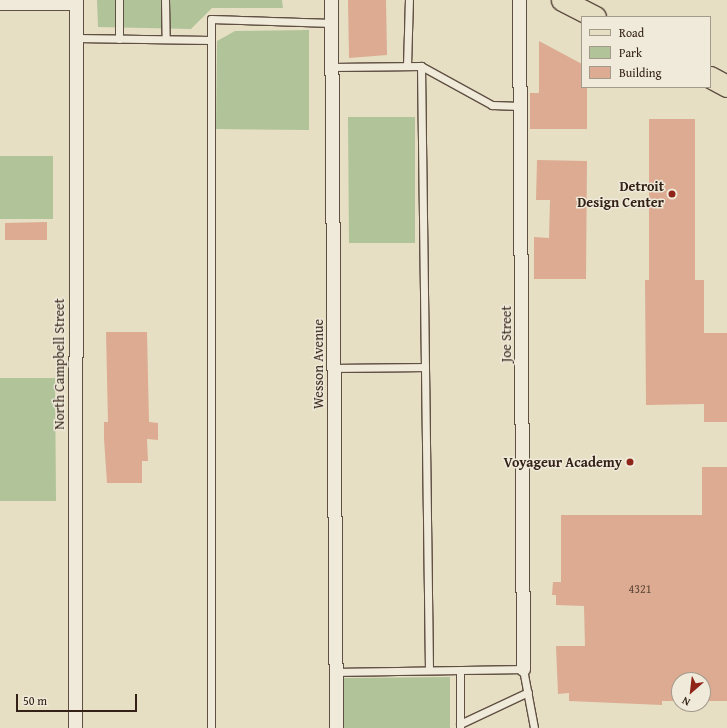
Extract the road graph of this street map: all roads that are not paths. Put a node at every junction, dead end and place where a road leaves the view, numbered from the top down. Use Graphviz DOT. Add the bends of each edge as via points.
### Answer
graph roads {
  1 [pos="119,0"];
  2 [pos="165,0"];
  3 [pos="331,0"];
  4 [pos="409,0"];
  5 [pos="519,0"];
  6 [pos="76,1"];
  7 [pos="571,2"];
  8 [pos="0,3"];
  9 [pos="593,16"];
  10 [pos="332,23"];
  11 [pos="76,38"];
  12 [pos="119,39"];
  13 [pos="166,39"];
  14 [pos="211,40"];
  15 [pos="407,66"];
  16 [pos="421,66"];
  17 [pos="332,67"];
  18 [pos="711,78"];
  19 [pos="727,86"];
  20 [pos="520,106"];
  21 [pos="425,367"];
  22 [pos="334,368"];
  23 [pos="523,668"];
  24 [pos="429,670"];
  25 [pos="460,670"];
  26 [pos="336,672"];
  27 [pos="528,692"];
  28 [pos="460,726"];
  29 [pos="75,728"];
  30 [pos="211,728"];
  31 [pos="336,728"];
  32 [pos="534,728"];
  1 -- 12 [label="lane"];
  2 -- 13 [label="lane"];
  3 -- 10 [label="street, Wesson Avenue"];
  4 -- 15 [label="lane"];
  5 -- 20 [label="street, Joe Street"];
  6 -- 8 [label="street"];
  6 -- 11 [label="street, North Campbell Street"];
  7 -- 9 [label="main road"];
  10 -- 14 [label="lane" via="211,19"];
  10 -- 17 [label="street, Wesson Avenue"];
  11 -- 12 [label="lane"];
  11 -- 29 [label="street, North Campbell Street"];
  12 -- 13 [label="lane"];
  13 -- 14 [label="lane"];
  14 -- 30 [label="lane"];
  15 -- 16 [label="lane"];
  15 -- 17 [label="lane"];
  16 -- 20 [label="lane" via="492,105"];
  16 -- 21 [label="lane"];
  17 -- 22 [label="street, Wesson Avenue"];
  18 -- 19 [label="main road"];
  20 -- 23 [label="street, Joe Street"];
  21 -- 22 [label="lane"];
  21 -- 24 [label="lane"];
  22 -- 26 [label="street, Wesson Avenue"];
  23 -- 25 [label="lane"];
  23 -- 27 [label="lane"];
  24 -- 25 [label="lane"];
  24 -- 26 [label="lane"];
  25 -- 28 [label="lane"];
  26 -- 31 [label="street, Wesson Avenue"];
  27 -- 28 [label="lane"];
  27 -- 32 [label="lane"];
}
